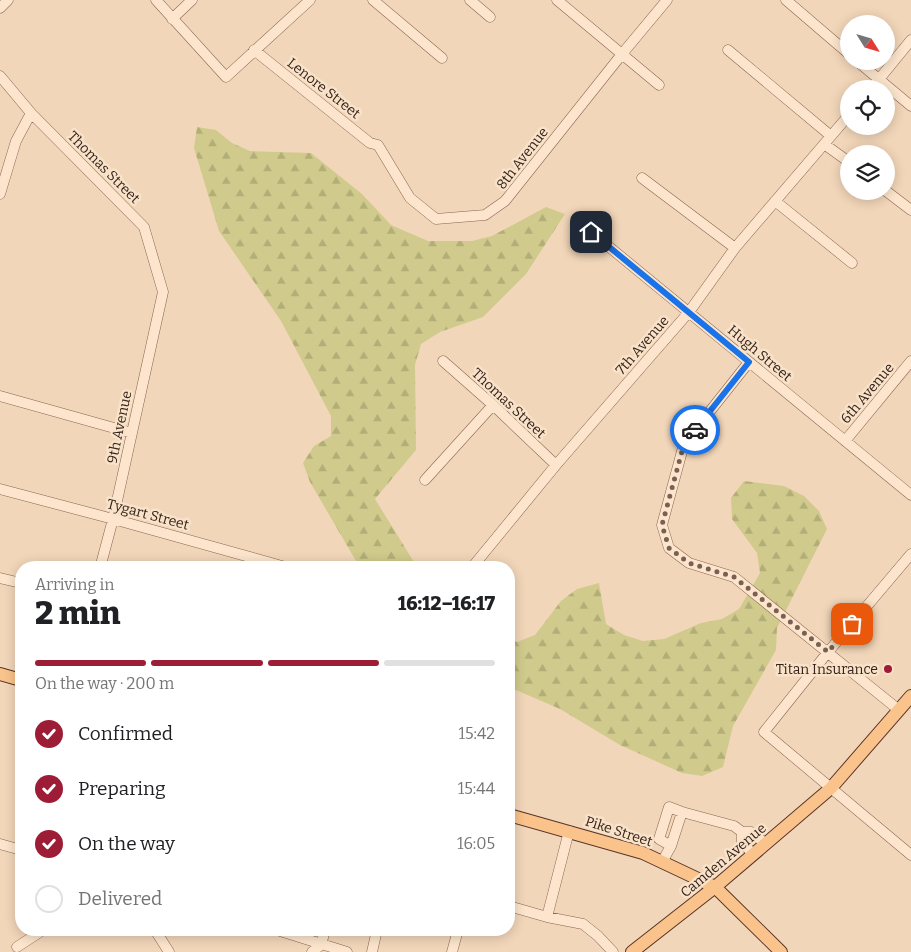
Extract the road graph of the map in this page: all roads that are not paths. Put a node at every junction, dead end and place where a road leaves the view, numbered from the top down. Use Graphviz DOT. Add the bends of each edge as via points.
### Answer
graph roads {
  1 [pos="156,0"];
  2 [pos="192,0"];
  3 [pos="310,0"];
  4 [pos="373,0"];
  5 [pos="470,0"];
  6 [pos="557,0"];
  7 [pos="667,0"];
  8 [pos="786,0"];
  9 [pos="490,17"];
  10 [pos="172,19"];
  11 [pos="911,40"];
  12 [pos="840,46"];
  13 [pos="254,50"];
  14 [pos="728,50"];
  15 [pos="622,54"];
  16 [pos="442,58"];
  17 [pos="867,70"];
  18 [pos="0,76"];
  19 [pos="878,80"];
  20 [pos="659,85"];
  21 [pos="895,93"];
  22 [pos="911,106"];
  23 [pos="31,113"];
  24 [pos="840,126"];
  25 [pos="828,140"];
  26 [pos="378,144"];
  27 [pos="840,153"];
  28 [pos="642,178"];
  29 [pos="0,194"];
  30 [pos="895,198"];
  31 [pos="775,201"];
  32 [pos="911,210"];
  33 [pos="591,232"];
  34 [pos="735,248"];
  35 [pos="852,263"];
  36 [pos="163,292"];
  37 [pos="689,312"];
  38 [pos="443,361"];
  39 [pos="749,362"];
  40 [pos="911,362"];
  41 [pos="0,396"];
  42 [pos="493,405"];
  43 [pos="132,433"];
  44 [pos="845,441"];
  45 [pos="556,465"];
  46 [pos="425,480"];
  47 [pos="0,489"];
  48 [pos="911,495"];
  49 [pos="113,519"];
  50 [pos="911,554"];
  51 [pos="102,561"];
  52 [pos="264,561"];
  53 [pos="477,561"];
  54 [pos="0,578"];
  55 [pos="15,582"];
  56 [pos="828,652"];
  57 [pos="0,674"];
  58 [pos="15,678"];
  59 [pos="910,698"];
  60 [pos="899,710"];
  61 [pos="831,788"];
  62 [pos="515,817"];
  63 [pos="569,831"];
  64 [pos="742,832"];
  65 [pos="0,844"];
  66 [pos="766,844"];
  67 [pos="15,848"];
  68 [pos="753,855"];
  69 [pos="911,855"];
  70 [pos="662,862"];
  71 [pos="715,887"];
  72 [pos="515,908"];
  73 [pos="547,917"];
  74 [pos="33,936"];
  75 [pos="159,936"];
  76 [pos="295,936"];
  77 [pos="323,936"];
  78 [pos="376,936"];
  79 [pos="456,936"];
  80 [pos="321,945"];
  81 [pos="17,947"];
  82 [pos="169,952"];
  83 [pos="312,952"];
  84 [pos="347,952"];
  85 [pos="372,952"];
  86 [pos="452,952"];
  87 [pos="613,952"];
  88 [pos="632,952"];
  89 [pos="781,952"];
  1 -- 10 [label="street"];
  2 -- 10 [label="street"];
  3 -- 13 [label="street"];
  4 -- 16 [label="street"];
  5 -- 9 [label="street"];
  6 -- 15 [label="street"];
  7 -- 15 [label="street, 8th Avenue"];
  8 -- 12 [label="street"];
  10 -- 13 [label="street" via="226,77"];
  11 -- 19 [label="street"];
  13 -- 26 [label="street, Lenore Street" via="370,143"];
  14 -- 25 [label="street"];
  15 -- 20 [label="street"];
  15 -- 26 [label="street, 8th Avenue" via="505,201 484,215 436,219 410,198"];
  17 -- 19 [label="street"];
  18 -- 23 [label="street, Thomas Street"];
  21 -- 22 [label="street"];
  23 -- 29 [label="street" via="16,141"];
  23 -- 36 [label="street, Thomas Street" via="144,227"];
  24 -- 25 [label="street, 7th Avenue"];
  25 -- 27 [label="street"];
  25 -- 31 [label="street, 7th Avenue"];
  28 -- 34 [label="street"];
  30 -- 32 [label="street"];
  31 -- 34 [label="street, 7th Avenue"];
  31 -- 35 [label="street"];
  33 -- 37 [label="street, Hugh Street"];
  34 -- 37 [label="street, 7th Avenue"];
  36 -- 43 [label="street, 9th Avenue"];
  37 -- 39 [label="street, Hugh Street"];
  37 -- 45 [label="street, 7th Avenue"];
  38 -- 42 [label="street, Thomas Street"];
  39 -- 44 [label="street, Hugh Street"];
  39 -- 56 [label="street" via="684,444 662,525 669,548 689,563 734,577"];
  40 -- 44 [label="street, 6th Avenue"];
  41 -- 43 [label="street"];
  42 -- 45 [label="street, Thomas Street"];
  42 -- 46 [label="street"];
  43 -- 49 [label="street, 9th Avenue"];
  44 -- 48 [label="street, Hugh Street"];
  45 -- 53 [label="street, 7th Avenue"];
  47 -- 49 [label="street, Tygart Street"];
  49 -- 51 [label="street, 9th Avenue"];
  49 -- 52 [label="street, Tygart Street"];
  50 -- 56 [label="street"];
  54 -- 55 [label="street"];
  56 -- 60 [label="street"];
  56 -- 61 [label="street" via="764,732"];
  57 -- 58 [label="main road"];
  59 -- 60 [label="main road, Camden Avenue"];
  60 -- 61 [label="main road, Camden Avenue"];
  61 -- 66 [label="main road, Camden Avenue"];
  61 -- 69 [label="street"];
  62 -- 63 [label="main road, Pike Street"];
  63 -- 70 [label="main road, Pike Street" via="643,853"];
  63 -- 73 [label="street"];
  64 -- 66 [label="street" via="751,832"];
  64 -- 68 [label="street" via="742,841"];
  64 -- 70 [label="street" via="734,826 682,812"];
  65 -- 67 [label="street"];
  66 -- 68 [label="main road, Camden Avenue"];
  68 -- 71 [label="main road, Camden Avenue"];
  70 -- 71 [label="main road, Pike Street"];
  71 -- 88 [label="main road, Camden Avenue"];
  71 -- 89 [label="main road, Pike Street"];
  72 -- 73 [label="street"];
  73 -- 87 [label="street" via="583,924"];
  74 -- 81 [label="street"];
  75 -- 82 [label="street"];
  76 -- 80 [label="street"];
  77 -- 80 [label="street"];
  78 -- 85 [label="street"];
  79 -- 86 [label="street"];
  80 -- 83 [label="street"];
  80 -- 84 [label="street"];
}
